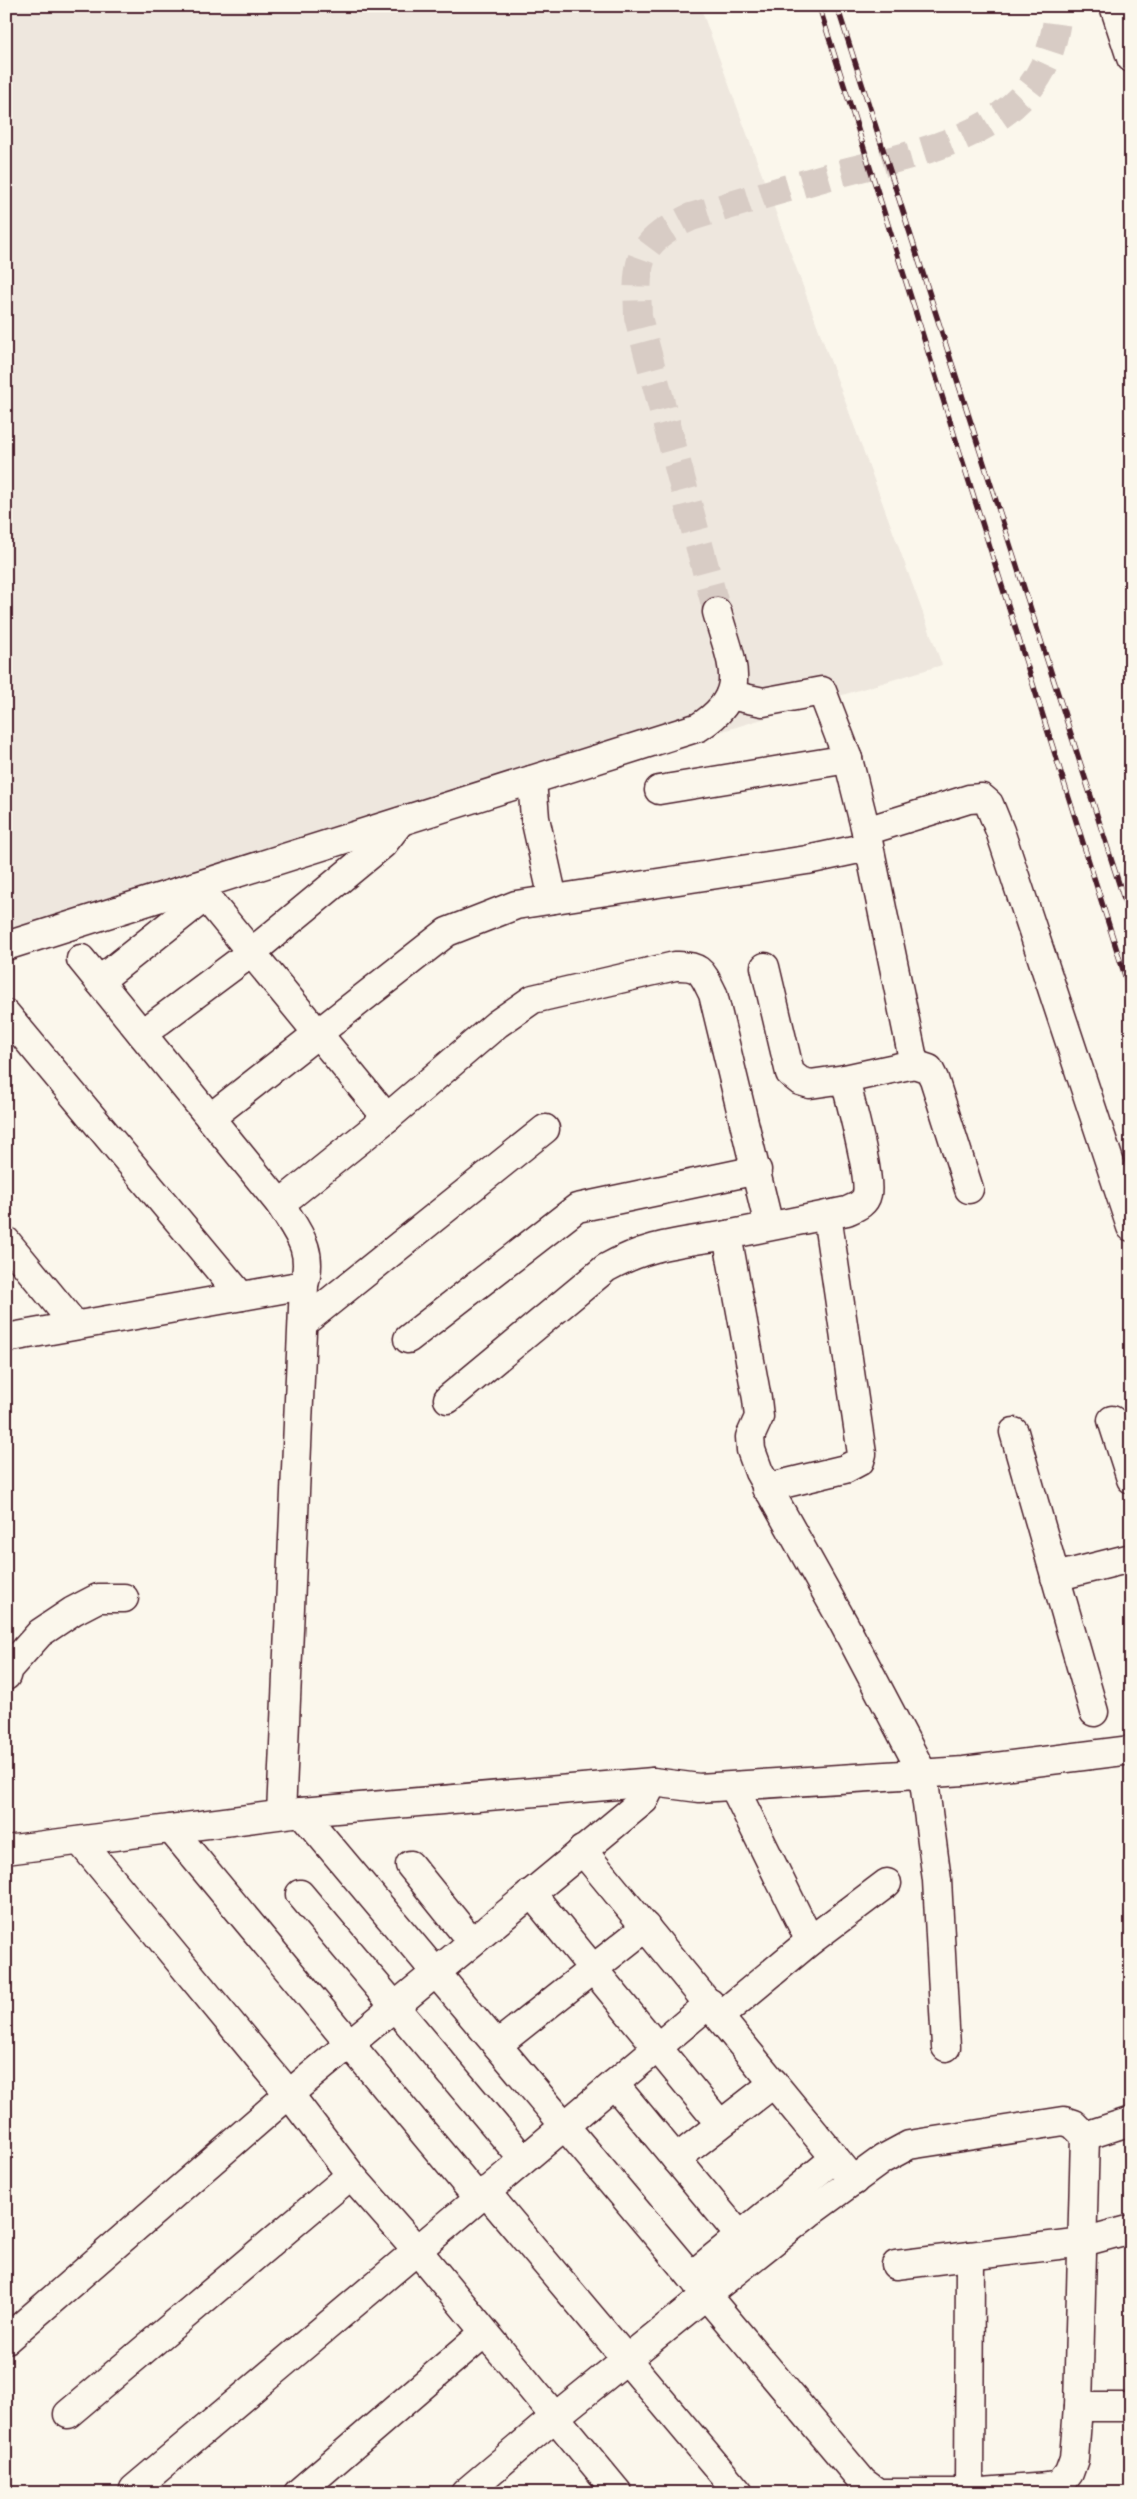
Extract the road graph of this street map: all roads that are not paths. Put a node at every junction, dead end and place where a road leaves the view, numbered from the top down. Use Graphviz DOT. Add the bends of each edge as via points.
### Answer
graph roads {
  1 [pos="1114,6"];
  2 [pos="1131,58"];
  3 [pos="717,612"];
  4 [pos="730,695"];
  5 [pos="848,759"];
  6 [pos="532,780"];
  7 [pos="659,790"];
  8 [pos="400,822"];
  9 [pos="867,839"];
  10 [pos="201,891"];
  11 [pos="553,899"];
  12 [pos="6,946"];
  13 [pos="252,952"];
  14 [pos="81,959"];
  15 [pos="765,967"];
  16 [pos="99,981"];
  17 [pos="6,1014"];
  18 [pos="142,1034"];
  19 [pos="318,1034"];
  20 [pos="914,1064"];
  21 [pos="845,1079"];
  22 [pos="210,1118"];
  23 [pos="387,1118"];
  24 [pos="545,1129"];
  25 [pos="757,1170"];
  26 [pos="969,1189"];
  27 [pos="280,1204"];
  28 [pos="827,1215"];
  29 [pos="769,1226"];
  30 [pos="1131,1227"];
  31 [pos="727,1235"];
  32 [pos="6,1241"];
  33 [pos="304,1285"];
  34 [pos="241,1296"];
  35 [pos="303,1323"];
  36 [pos="75,1325"];
  37 [pos="6,1338"];
  38 [pos="408,1339"];
  39 [pos="448,1399"];
  40 [pos="1112,1420"];
  41 [pos="1014,1432"];
  42 [pos="1131,1479"];
  43 [pos="766,1488"];
  44 [pos="1131,1558"];
  45 [pos="1055,1577"];
  46 [pos="124,1598"];
  47 [pos="6,1676"];
  48 [pos="1094,1712"];
  49 [pos="1131,1750"];
  50 [pos="922,1774"];
  51 [pos="653,1782"];
  52 [pos="734,1787"];
  53 [pos="291,1813"];
  54 [pos="170,1829"];
  55 [pos="80,1841"];
  56 [pos="6,1850"];
  57 [pos="582,1850"];
  58 [pos="410,1865"];
  59 [pos="887,1883"];
  60 [pos="530,1893"];
  61 [pos="300,1894"];
  62 [pos="646,1927"];
  63 [pos="810,1941"];
  64 [pos="472,1942"];
  65 [pos="594,1968"];
  66 [pos="436,1972"];
  67 [pos="395,2006"];
  68 [pos="715,2009"];
  69 [pos="350,2043"];
  70 [pos="498,2046"];
  71 [pos="657,2047"];
  72 [pos="946,2047"];
  73 [pos="774,2083"];
  74 [pos="614,2084"];
  75 [pos="289,2094"];
  76 [pos="1131,2121"];
  77 [pos="720,2124"];
  78 [pos="564,2125"];
  79 [pos="1085,2136"];
  80 [pos="835,2158"];
  81 [pos="523,2159"];
  82 [pos="676,2159"];
  83 [pos="352,2175"];
  84 [pos="854,2181"];
  85 [pos="481,2194"];
  86 [pos="1131,2229"];
  87 [pos="740,2236"];
  88 [pos="1082,2242"];
  89 [pos="417,2250"];
  90 [pos="970,2256"];
  91 [pos="896,2265"];
  92 [pos="698,2285"];
  93 [pos="484,2332"];
  94 [pos="7,2339"];
  95 [pos="628,2359"];
  96 [pos="1078,2407"];
  97 [pos="1131,2407"];
  98 [pos="68,2414"];
  99 [pos="555,2417"];
  100 [pos="857,2487"];
  101 [pos="134,2489"];
  102 [pos="298,2493"];
  103 [pos="465,2493"];
  104 [pos="618,2493"];
  105 [pos="740,2493"];
  106 [pos="969,2493"];
  1 -- 2 [label="street"];
  3 -- 4 [label="street" via="733,671 734,686"];
  4 -- 5 [label="street" via="763,702 822,691"];
  4 -- 6 [label="street" via="714,718 699,727"];
  5 -- 7 [label="street"];
  5 -- 9 [label="street"];
  6 -- 8 [label="street"];
  6 -- 11 [label="street" via="535,818"];
  8 -- 10 [label="street"];
  8 -- 13 [label="street" via="383,844"];
  9 -- 11 [label="street" via="807,860"];
  9 -- 20 [label="street"];
  9 -- 30 [label="street" via="969,799 982,798 988,804 1000,831"];
  10 -- 12 [label="street"];
  10 -- 13 [label="street"];
  10 -- 16 [label="street"];
  11 -- 19 [label="street" via="516,905 447,932"];
  13 -- 18 [label="street"];
  13 -- 19 [label="street"];
  14 -- 16 [label="street"];
  15 -- 21 [label="street" via="790,1073 810,1084"];
  16 -- 18 [label="street"];
  17 -- 34 [label="street"];
  18 -- 22 [label="street"];
  19 -- 22 [label="street"];
  19 -- 23 [label="street"];
  20 -- 21 [label="street"];
  20 -- 26 [label="street" via="929,1069 934,1079"];
  21 -- 28 [label="street" via="866,1175 867,1194 860,1206"];
  22 -- 27 [label="street"];
  23 -- 25 [label="street" via="497,1024 533,999 675,966 691,966 702,972 713,994"];
  23 -- 27 [label="street"];
  24 -- 35 [label="street"];
  25 -- 29 [label="street"];
  25 -- 38 [label="street" via="577,1208"];
  27 -- 33 [label="street" via="308,1256"];
  28 -- 29 [label="street"];
  28 -- 43 [label="street" via="862,1454 860,1461 844,1469"];
  29 -- 31 [label="street"];
  31 -- 39 [label="street" via="653,1247 606,1268"];
  31 -- 43 [label="street" via="757,1399 759,1417 750,1438 751,1450"];
  32 -- 36 [label="street"];
  33 -- 34 [label="street"];
  33 -- 35 [label="street"];
  34 -- 36 [label="street"];
  35 -- 53 [label="street"];
  36 -- 37 [label="street"];
  40 -- 42 [label="street"];
  41 -- 45 [label="street"];
  43 -- 50 [label="street" via="844,1624"];
  44 -- 45 [label="street"];
  45 -- 48 [label="street"];
  46 -- 47 [label="street" via="98,1598 40,1632 8,1669"];
  49 -- 50 [label="street"];
  50 -- 52 [label="street"];
  50 -- 72 [label="street" via="937,1880"];
  51 -- 52 [label="street" via="699,1788"];
  51 -- 53 [label="street"];
  51 -- 57 [label="street" via="644,1800"];
  52 -- 63 [label="street"];
  53 -- 54 [label="street"];
  53 -- 66 [label="street"];
  54 -- 55 [label="street"];
  54 -- 69 [label="street"];
  55 -- 56 [label="street"];
  55 -- 75 [label="street"];
  57 -- 60 [label="street"];
  57 -- 62 [label="street"];
  58 -- 64 [label="street"];
  59 -- 63 [label="street"];
  60 -- 64 [label="street"];
  60 -- 65 [label="street"];
  61 -- 67 [label="street"];
  62 -- 65 [label="street"];
  62 -- 68 [label="street"];
  63 -- 68 [label="street"];
  64 -- 66 [label="street"];
  65 -- 70 [label="street"];
  65 -- 71 [label="street"];
  66 -- 67 [label="street"];
  66 -- 70 [label="street"];
  67 -- 69 [label="street"];
  67 -- 81 [label="street"];
  68 -- 71 [label="street"];
  68 -- 73 [label="street"];
  69 -- 75 [label="street"];
  69 -- 85 [label="street"];
  70 -- 78 [label="street"];
  71 -- 74 [label="street"];
  71 -- 77 [label="street"];
  73 -- 77 [label="street"];
  73 -- 80 [label="street"];
  74 -- 78 [label="street"];
  74 -- 82 [label="street"];
  75 -- 83 [label="street"];
  75 -- 94 [label="street"];
  76 -- 79 [label="street"];
  77 -- 82 [label="street"];
  78 -- 81 [label="street"];
  78 -- 92 [label="street"];
  79 -- 84 [label="street" via="1073,2124 1064,2121 909,2145 883,2159"];
  79 -- 88 [label="street"];
  80 -- 84 [label="street"];
  80 -- 87 [label="street"];
  81 -- 85 [label="street"];
  82 -- 87 [label="street"];
  83 -- 89 [label="street"];
  83 -- 98 [label="street"];
  84 -- 92 [label="street"];
  85 -- 89 [label="street"];
  85 -- 95 [label="street"];
  86 -- 88 [label="street"];
  87 -- 92 [label="street"];
  88 -- 90 [label="street"];
  88 -- 96 [label="street"];
  89 -- 93 [label="street"];
  89 -- 101 [label="street"];
  90 -- 91 [label="street"];
  90 -- 106 [label="street"];
  92 -- 95 [label="street"];
  92 -- 100 [label="street"];
  93 -- 99 [label="street"];
  93 -- 102 [label="street"];
  95 -- 99 [label="street"];
  95 -- 105 [label="street"];
  96 -- 97 [label="street"];
  96 -- 106 [label="street" via="1074,2459 1060,2484"];
  99 -- 103 [label="street"];
  99 -- 104 [label="street"];
  100 -- 106 [label="street" via="878,2493"];
}
